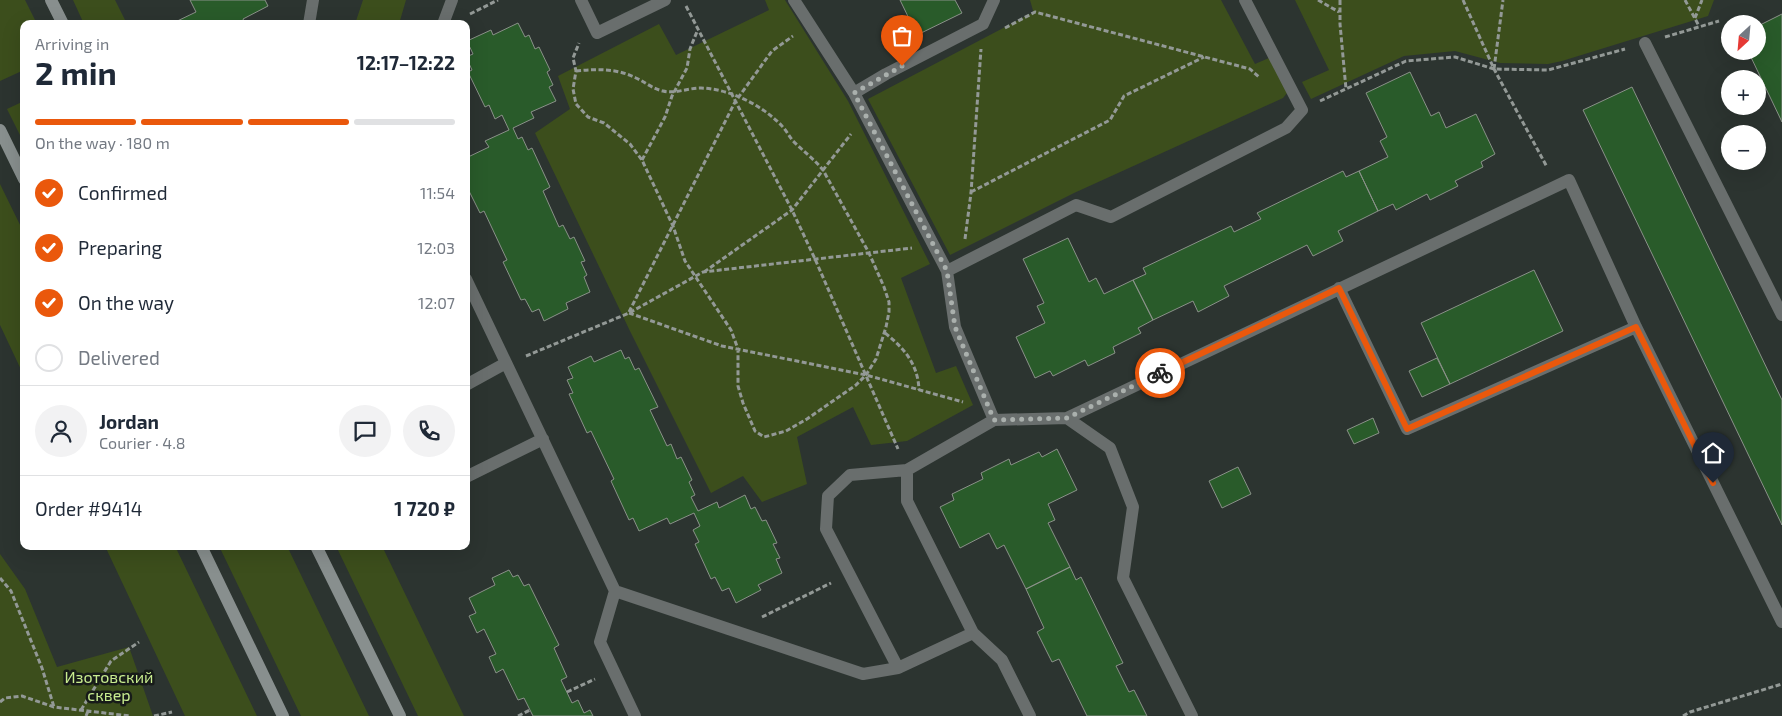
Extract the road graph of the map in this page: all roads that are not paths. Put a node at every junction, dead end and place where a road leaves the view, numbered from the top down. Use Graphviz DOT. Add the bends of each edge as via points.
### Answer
graph roads {
  1 [pos="51,0"];
  2 [pos="313,0"];
  3 [pos="452,0"];
  4 [pos="581,0"];
  5 [pos="665,0"];
  6 [pos="794,0"];
  7 [pos="994,0"];
  8 [pos="1245,0"];
  9 [pos="61,20"];
  10 [pos="310,20"];
  11 [pos="444,20"];
  12 [pos="1645,43"];
  13 [pos="854,93"];
  14 [pos="0,130"];
  15 [pos="3,144"];
  16 [pos="20,172"];
  17 [pos="947,271"];
  18 [pos="470,287"];
  19 [pos="1339,288"];
  20 [pos="1782,315"];
  21 [pos="1636,327"];
  22 [pos="506,363"];
  23 [pos="470,384"];
  24 [pos="991,414"];
  25 [pos="1067,418"];
  26 [pos="543,439"];
  27 [pos="907,470"];
  28 [pos="470,475"];
  29 [pos="203,550"];
  30 [pos="318,550"];
  31 [pos="615,591"];
  32 [pos="1782,622"];
  33 [pos="973,633"];
  34 [pos="898,668"];
  35 [pos="283,716"];
  36 [pos="400,716"];
  37 [pos="636,716"];
  38 [pos="1030,716"];
  39 [pos="1192,716"];
  1 -- 9 [label="street"];
  2 -- 10 [label="lane"];
  3 -- 11 [label="lane"];
  4 -- 5 [label="lane" via="597,33"];
  6 -- 13 [label="lane"];
  7 -- 13 [label="lane" via="983,24"];
  8 -- 17 [label="lane" via="1302,110 1286,128 1111,217 1076,205"];
  12 -- 20 [label="lane"];
  13 -- 17 [label="lane"];
  14 -- 15 [label="street"];
  15 -- 16 [label="street"];
  17 -- 24 [label="lane" via="955,327"];
  18 -- 22 [label="lane"];
  19 -- 21 [label="lane" via="1407,429"];
  19 -- 21 [label="lane" via="1569,180"];
  19 -- 25 [label="lane"];
  21 -- 32 [label="lane"];
  22 -- 23 [label="lane"];
  22 -- 26 [label="lane"];
  24 -- 25 [label="lane"];
  24 -- 27 [label="lane"];
  25 -- 39 [label="lane" via="1110,448 1133,507 1124,578"];
  26 -- 28 [label="lane"];
  26 -- 31 [label="lane"];
  27 -- 33 [label="lane" via="907,500"];
  27 -- 34 [label="lane" via="850,475 828,496 826,529"];
  29 -- 35 [label="street"];
  30 -- 36 [label="street"];
  31 -- 34 [label="lane" via="863,674"];
  31 -- 37 [label="lane" via="600,642"];
  33 -- 34 [label="lane"];
  33 -- 38 [label="lane" via="1002,660"];
}
